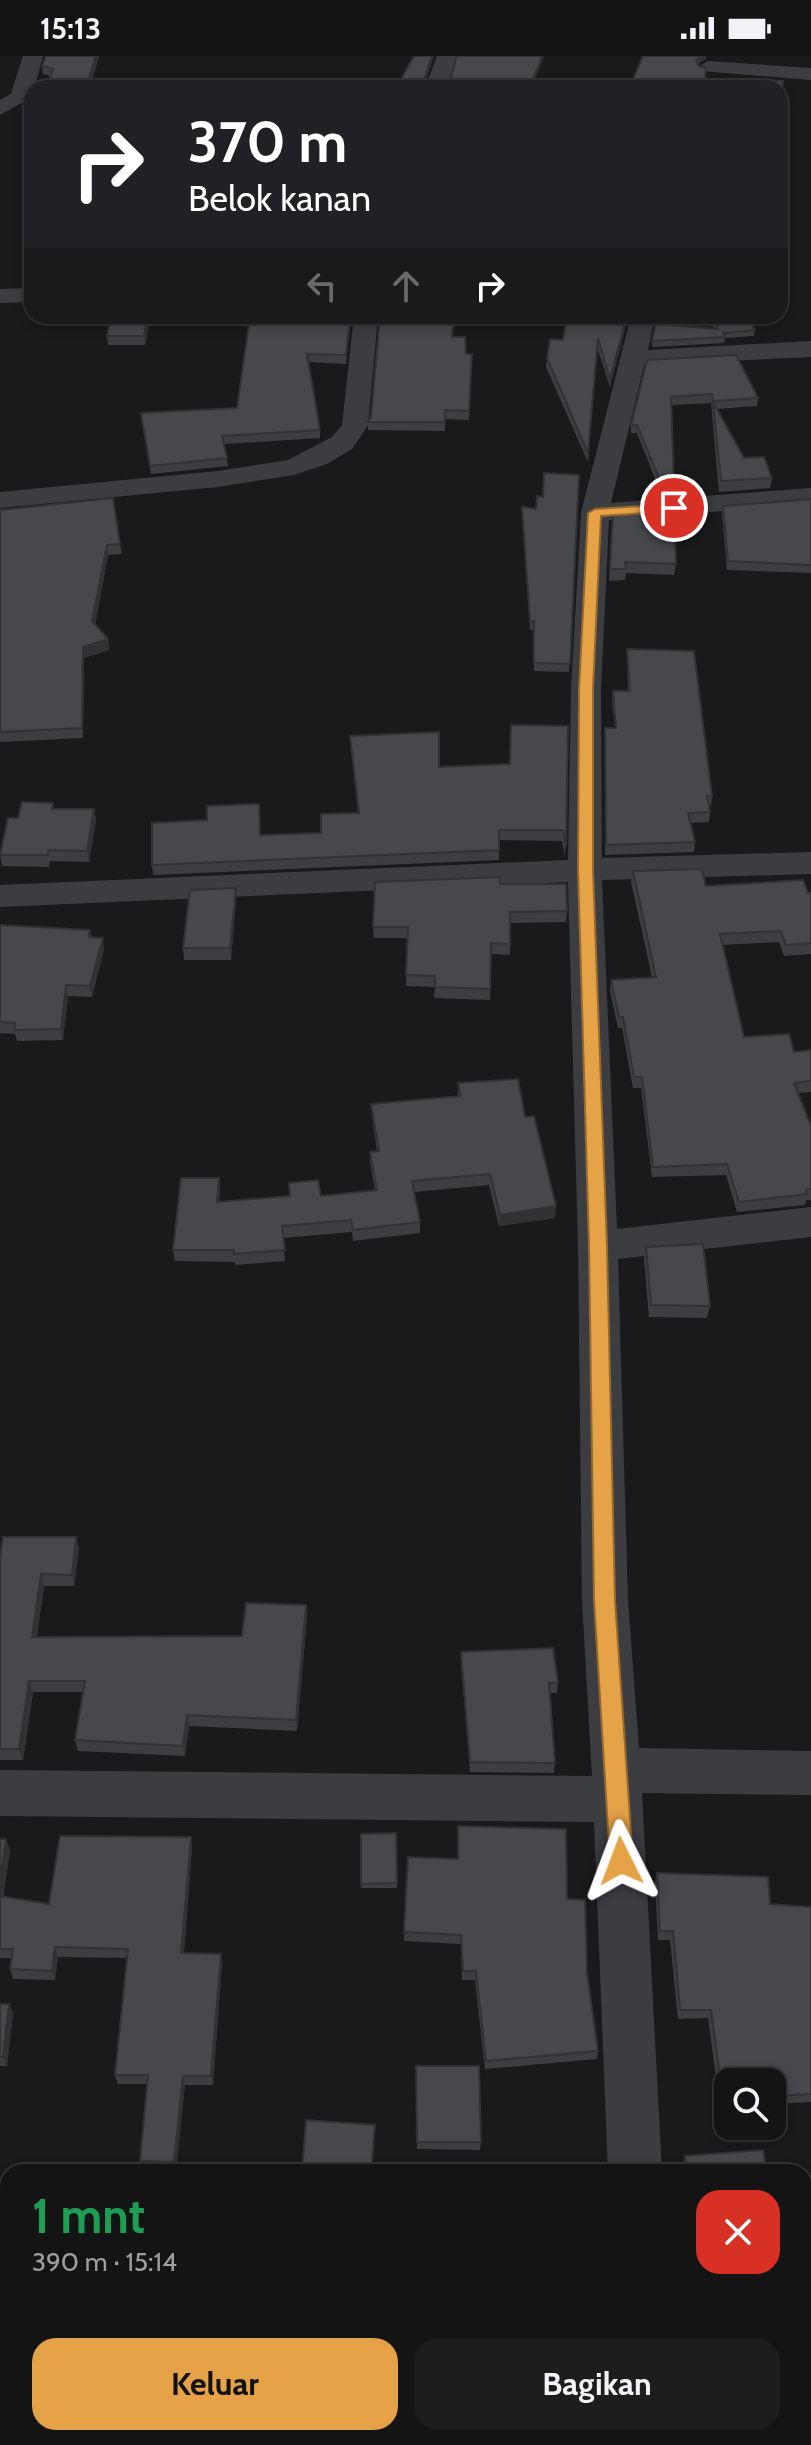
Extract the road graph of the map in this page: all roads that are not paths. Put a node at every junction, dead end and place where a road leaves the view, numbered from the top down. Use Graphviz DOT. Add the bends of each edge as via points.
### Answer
graph roads {
  1 [pos="33,56"];
  2 [pos="447,56"];
  3 [pos="707,70"];
  4 [pos="811,74"];
  5 [pos="27,80"];
  6 [pos="439,80"];
  7 [pos="24,90"];
  8 [pos="0,109"];
  9 [pos="24,295"];
  10 [pos="0,296"];
  11 [pos="365,324"];
  12 [pos="641,324"];
  13 [pos="811,349"];
  14 [pos="633,358"];
  15 [pos="811,496"];
  16 [pos="0,500"];
  17 [pos="595,513"];
  18 [pos="811,863"];
  19 [pos="585,870"];
  20 [pos="0,896"];
  21 [pos="811,1222"];
  22 [pos="598,1246"];
  23 [pos="811,1773"];
  24 [pos="617,1785"];
  25 [pos="0,1793"];
  26 [pos="635,2164"];
  1 -- 5 [label="street"];
  2 -- 6 [label="street"];
  3 -- 4 [label="street"];
  7 -- 8 [label="street" via="17,101"];
  9 -- 10 [label="street"];
  11 -- 16 [label="street" via="355,425 342,443 317,458 294,467 218,479"];
  12 -- 14 [label="street"];
  13 -- 14 [label="street"];
  14 -- 17 [label="street"];
  15 -- 17 [label="street"];
  17 -- 19 [label="street" via="586,689"];
  18 -- 19 [label="street"];
  19 -- 20 [label="street"];
  19 -- 22 [label="street"];
  21 -- 22 [label="street"];
  22 -- 24 [label="street" via="605,1600"];
  23 -- 24 [label="street"];
  24 -- 25 [label="street"];
  24 -- 26 [label="street"];
}
